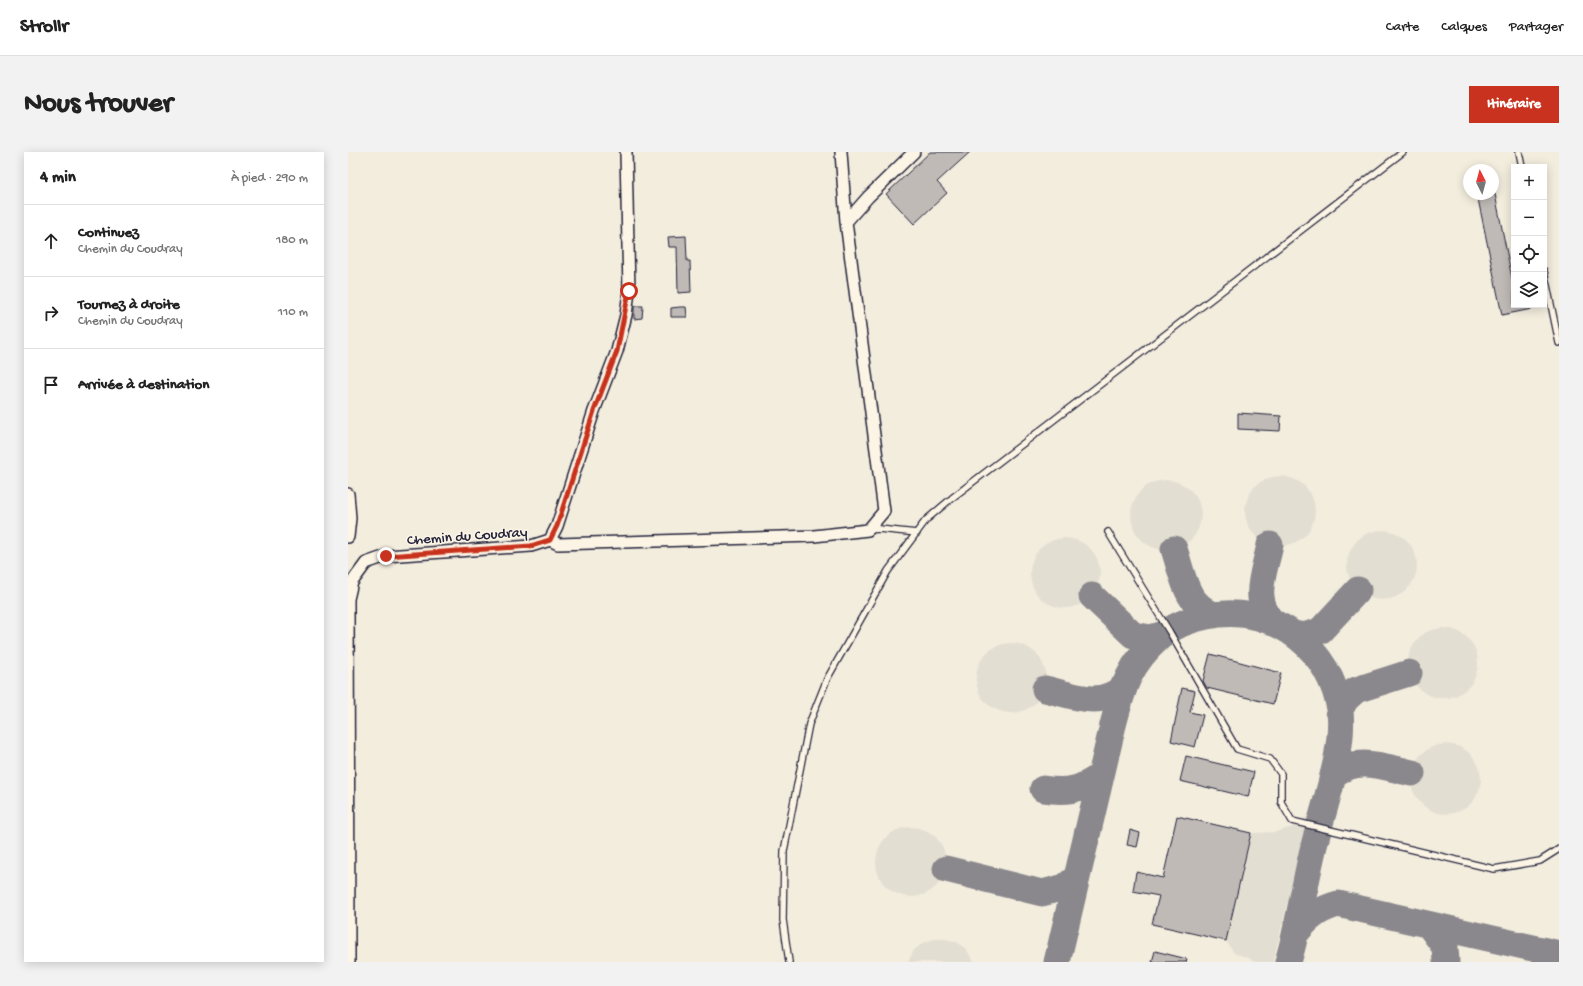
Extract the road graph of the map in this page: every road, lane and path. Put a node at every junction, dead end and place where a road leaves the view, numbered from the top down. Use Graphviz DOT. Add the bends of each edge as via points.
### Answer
graph roads {
  1 [pos="626,152"];
  2 [pos="841,152"];
  3 [pos="914,152"];
  4 [pos="1403,152"];
  5 [pos="1519,152"];
  6 [pos="1521,164"];
  7 [pos="846,222"];
  8 [pos="1544,272"];
  9 [pos="1559,343"];
  10 [pos="348,494"];
  11 [pos="868,530"];
  12 [pos="1108,532"];
  13 [pos="917,533"];
  14 [pos="348,537"];
  15 [pos="550,540"];
  16 [pos="1559,849"];
  17 [pos="349,962"];
  18 [pos="789,962"];
  1 -- 15 [label="street, Chemin du Coudray" via="629,291 626,315 617,351"];
  2 -- 7 [label="street"];
  3 -- 7 [label="street"];
  4 -- 13 [label="lane" via="952,498 926,520"];
  5 -- 6 [label="lane"];
  7 -- 11 [label="street" via="884,512"];
  8 -- 9 [label="lane"];
  10 -- 14 [label="street"];
  11 -- 13 [label="lane"];
  11 -- 15 [label="street" via="814,536 558,544"];
  12 -- 16 [label="lane" via="1237,749 1270,758 1281,774 1281,802 1292,821 1494,869 1540,861"];
  13 -- 18 [label="lane" via="888,571 831,672 809,724 784,851 784,920"];
  15 -- 17 [label="street, Chemin du Coudray" via="531,546 386,556 366,563 352,582 348,599"];
}
